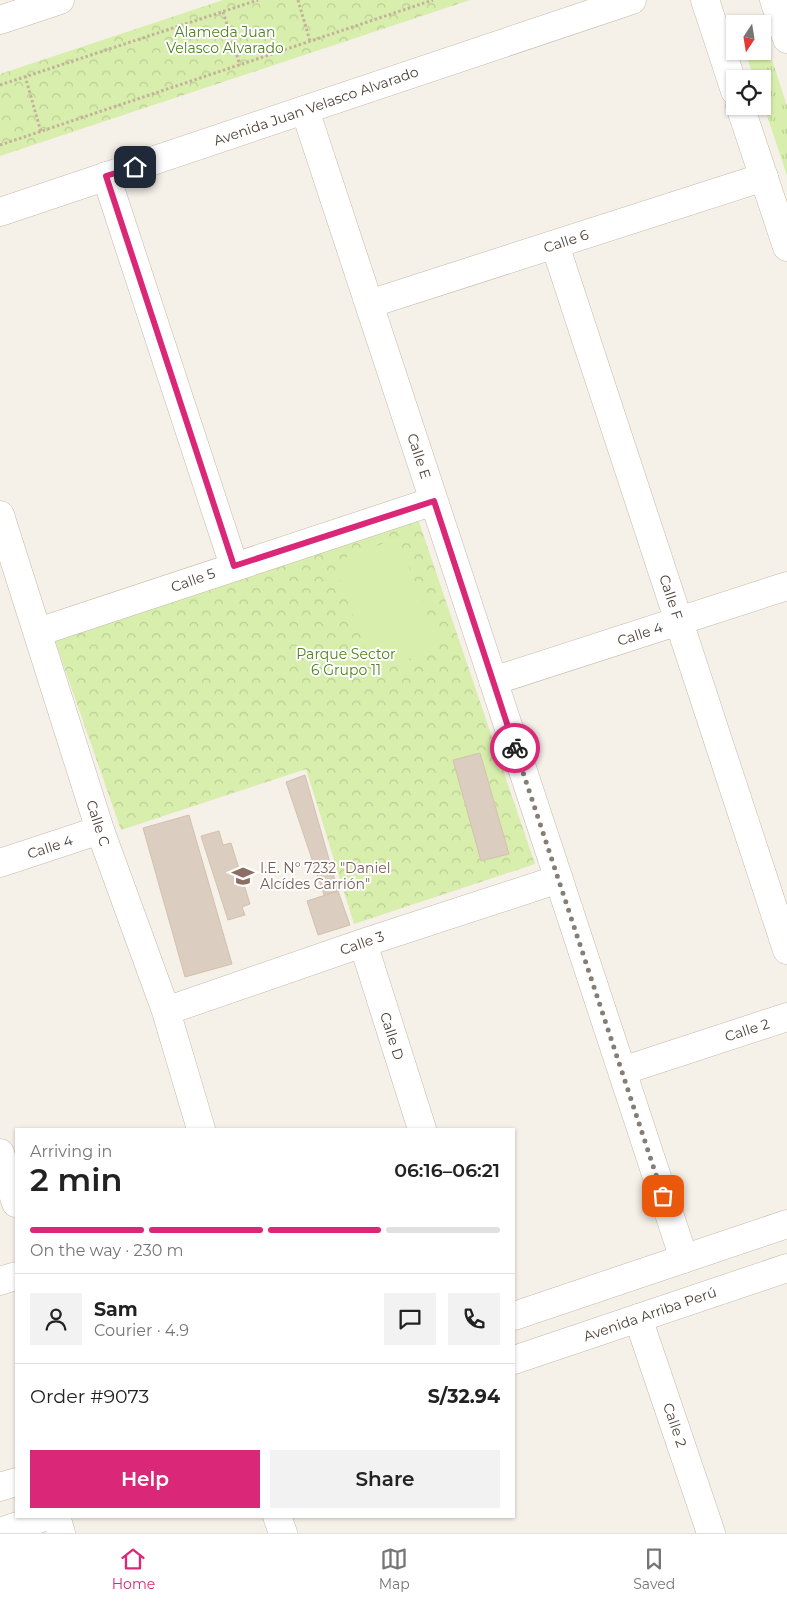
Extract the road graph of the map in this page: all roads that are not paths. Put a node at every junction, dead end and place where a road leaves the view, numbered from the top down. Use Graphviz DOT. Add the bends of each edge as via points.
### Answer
graph roads {
  1 [pos="632,0"];
  2 [pos="704,0"];
  3 [pos="774,0"];
  4 [pos="49,2"];
  5 [pos="0,20"];
  6 [pos="787,39"];
  7 [pos="728,70"];
  8 [pos="305,110"];
  9 [pos="743,115"];
  10 [pos="106,176"];
  11 [pos="764,177"];
  12 [pos="0,212"];
  13 [pos="555,245"];
  14 [pos="787,247"];
  15 [pos="369,304"];
  16 [pos="434,501"];
  17 [pos="0,515"];
  18 [pos="234,566"];
  19 [pos="787,586"];
  20 [pos="679,621"];
  21 [pos="38,632"];
  22 [pos="493,681"];
  23 [pos="100,830"];
  24 [pos="0,863"];
  25 [pos="559,879"];
  26 [pos="362,943"];
  27 [pos="787,950"];
  28 [pos="166,1011"];
  29 [pos="787,1017"];
  30 [pos="622,1071"];
  31 [pos="201,1128"];
  32 [pos="422,1128"];
  33 [pos="0,1154"];
  34 [pos="15,1200"];
  35 [pos="787,1224"];
  36 [pos="684,1259"];
  37 [pos="787,1268"];
  38 [pos="15,1276"];
  39 [pos="0,1282"];
  40 [pos="515,1316"];
  41 [pos="638,1318"];
  42 [pos="515,1360"];
  43 [pos="15,1482"];
  44 [pos="0,1487"];
  45 [pos="41,1518"];
  46 [pos="57,1518"];
  47 [pos="278,1518"];
  48 [pos="0,1532"];
  49 [pos="61,1533"];
  50 [pos="283,1533"];
  51 [pos="711,1533"];
  1 -- 8 [label="street, Avenida Juan Velasco Alvarado"];
  2 -- 7 [label="street"];
  3 -- 6 [label="street"];
  4 -- 5 [label="street"];
  8 -- 10 [label="street, Avenida Juan Velasco Alvarado"];
  8 -- 15 [label="street, Calle E"];
  9 -- 11 [label="street"];
  10 -- 12 [label="street, Avenida Juan Velasco Alvarado"];
  10 -- 18 [label="street"];
  11 -- 13 [label="street, Calle 6"];
  11 -- 14 [label="street"];
  13 -- 15 [label="street, Calle 6"];
  13 -- 20 [label="street, Calle F"];
  15 -- 16 [label="street, Calle E"];
  16 -- 18 [label="street, Calle 5"];
  16 -- 22 [label="street, Calle E"];
  17 -- 21 [label="street, Calle C"];
  18 -- 21 [label="street, Calle 5"];
  19 -- 20 [label="street, Calle 4"];
  20 -- 22 [label="street, Calle 4"];
  20 -- 27 [label="street, Calle F"];
  21 -- 23 [label="street, Calle C"];
  22 -- 25 [label="street, Calle E"];
  23 -- 24 [label="street, Calle 4"];
  23 -- 28 [label="street, Calle C"];
  25 -- 26 [label="street, Calle 3"];
  25 -- 30 [label="street, Calle E"];
  26 -- 28 [label="street, Calle 3"];
  26 -- 32 [label="street, Calle D"];
  28 -- 31 [label="street, Calle C"];
  29 -- 30 [label="street, Calle 2"];
  30 -- 36 [label="street, Calle E"];
  33 -- 34 [label="street"];
  35 -- 36 [label="street"];
  36 -- 40 [label="street"];
  37 -- 41 [label="street, Avenida Arriba Perú"];
  38 -- 39 [label="street"];
  41 -- 42 [label="street, Avenida Arriba Perú"];
  41 -- 51 [label="street, Calle 2"];
  43 -- 44 [label="street"];
  45 -- 48 [label="street"];
  46 -- 49 [label="street"];
  47 -- 50 [label="street"];
}
